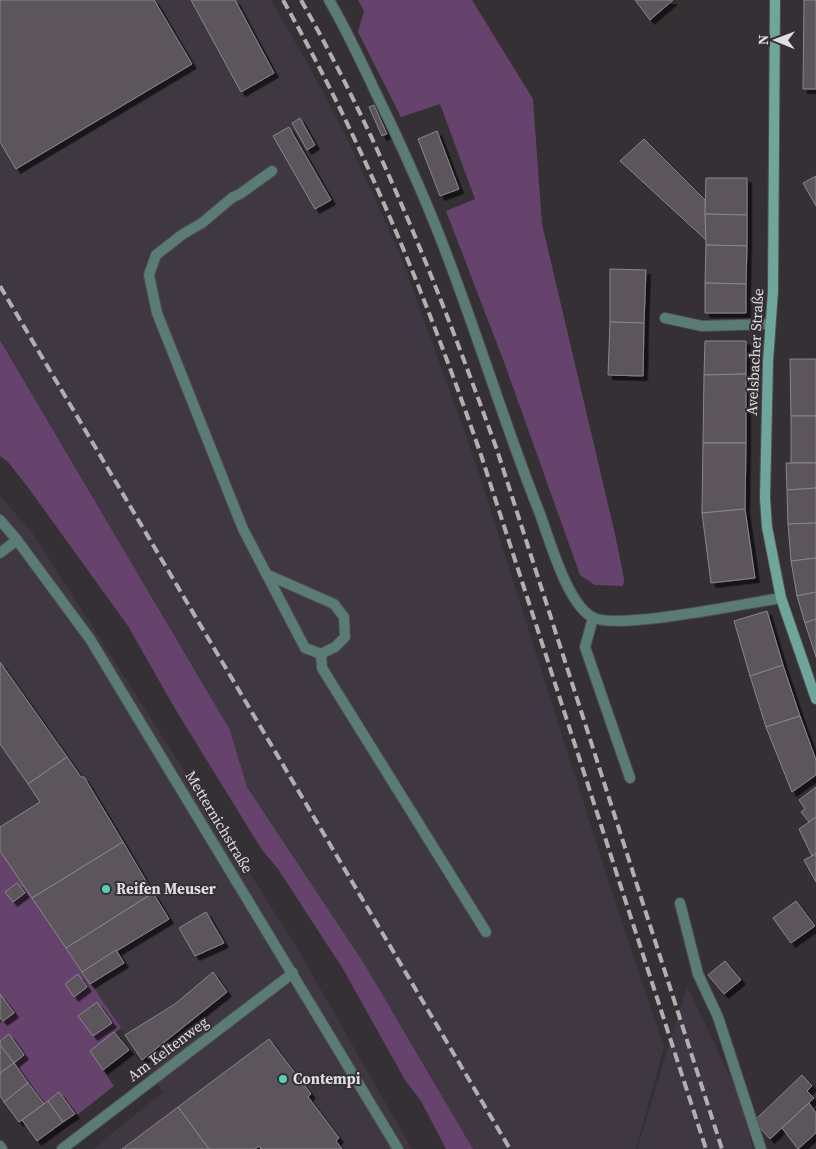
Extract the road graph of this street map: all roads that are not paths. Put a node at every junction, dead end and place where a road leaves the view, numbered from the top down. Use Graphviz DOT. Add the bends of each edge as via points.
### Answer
graph roads {
  1 [pos="329,0"];
  2 [pos="775,0"];
  3 [pos="272,171"];
  4 [pos="665,318"];
  5 [pos="770,324"];
  6 [pos="0,520"];
  7 [pos="17,540"];
  8 [pos="0,553"];
  9 [pos="266,574"];
  10 [pos="781,598"];
  11 [pos="594,618"];
  12 [pos="321,654"];
  13 [pos="816,699"];
  14 [pos="630,778"];
  15 [pos="680,903"];
  16 [pos="486,932"];
  17 [pos="293,973"];
  18 [pos="62,1149"];
  19 [pos="398,1149"];
  20 [pos="761,1149"];
  1 -- 11 [label="street" via="397,135 438,233 568,585 582,610"];
  2 -- 5 [label="main road, Avelsbacher Straße" via="774,291"];
  3 -- 9 [label="street" via="156,255 149,275 157,313 243,529"];
  4 -- 5 [label="street" via="702,326"];
  5 -- 10 [label="main road, Avelsbacher Straße" via="765,498 767,527"];
  6 -- 7 [label="street, Metternichstraße"];
  7 -- 8 [label="street"];
  7 -- 17 [label="street, Metternichstraße" via="90,639"];
  9 -- 12 [label="street" via="305,648"];
  9 -- 12 [label="street" via="334,604 344,617 345,638"];
  10 -- 11 [label="street" via="680,615 608,622"];
  10 -- 13 [label="main road, Avelsbacher Straße"];
  11 -- 14 [label="street" via="585,647"];
  12 -- 16 [label="street" via="322,668"];
  15 -- 20 [label="street" via="698,974 718,1017"];
  17 -- 18 [label="street, Am Keltenweg"];
  17 -- 19 [label="street, Metternichstraße"];
}
